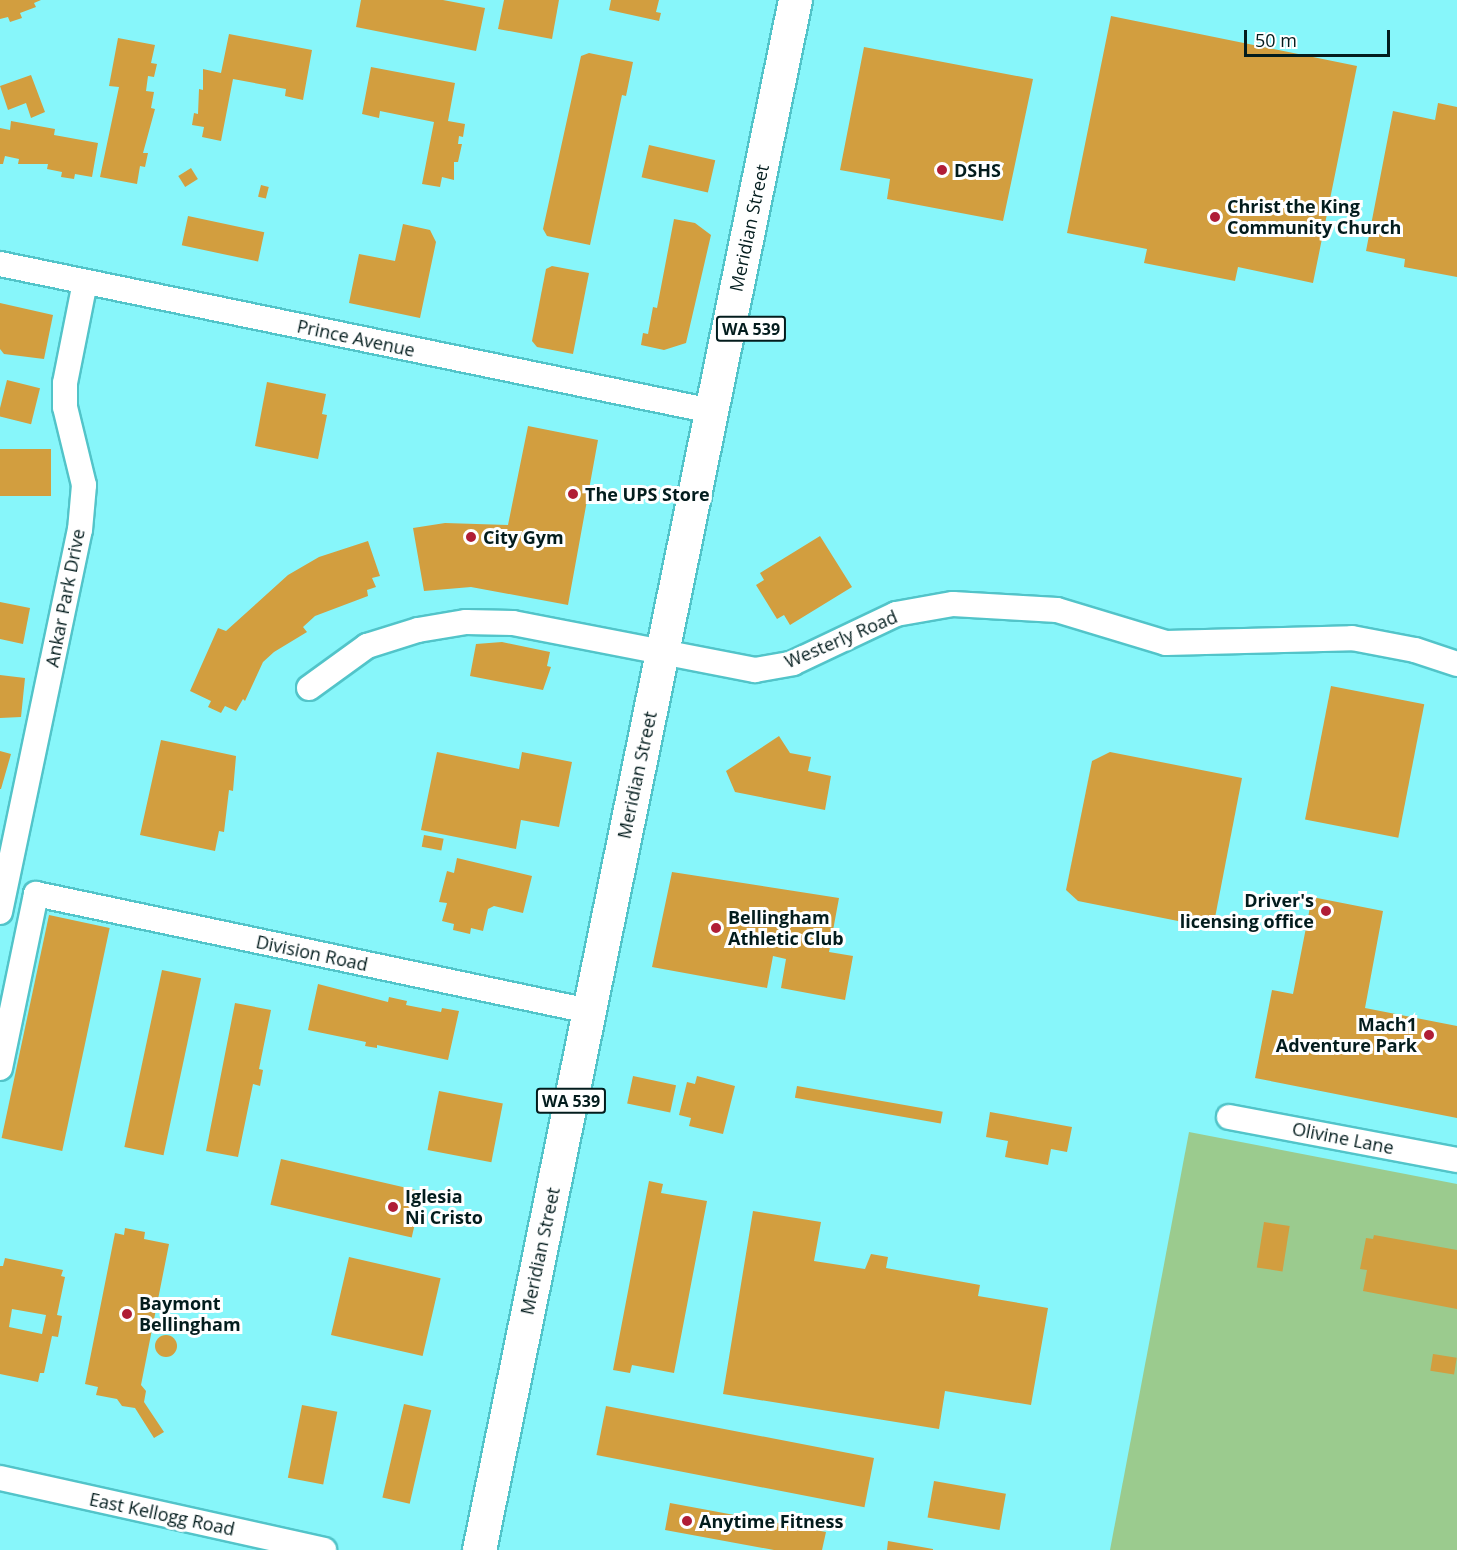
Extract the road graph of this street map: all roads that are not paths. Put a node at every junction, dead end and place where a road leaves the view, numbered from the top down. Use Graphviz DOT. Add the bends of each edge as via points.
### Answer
graph roads {
  1 [pos="795,0"];
  2 [pos="817,0"];
  3 [pos="0,264"];
  4 [pos="85,282"];
  5 [pos="712,411"];
  6 [pos="715,503"];
  7 [pos="673,655"];
  8 [pos="1457,664"];
  9 [pos="309,688"];
  10 [pos="0,912"];
  11 [pos="599,1015"];
  12 [pos="0,1068"];
  13 [pos="1229,1117"];
  14 [pos="1457,1160"];
  15 [pos="0,1478"];
  16 [pos="324,1550"];
  17 [pos="479,1550"];
  18 [pos="501,1550"];
  1 -- 5 [label="highway, Meridian Street / WA 539"];
  2 -- 6 [label="highway, Meridian Street / WA 539"];
  3 -- 4 [label="street, Prince Avenue"];
  4 -- 5 [label="street, Prince Avenue"];
  4 -- 10 [label="street, Ankar Park Drive" via="65,383 65,407 84,485 80,530"];
  5 -- 6 [label="highway" via="717,435 712,461"];
  5 -- 7 [label="highway, Meridian Street / WA 539"];
  6 -- 7 [label="highway, Meridian Street / WA 539"];
  7 -- 8 [label="street, Westerly Road" via="725,667 775,667 806,658 896,614 953,604 988,604 1057,610 1166,643 1352,638 1415,650"];
  7 -- 9 [label="street, Westerly Road" via="513,623 466,622 418,630 367,646"];
  7 -- 11 [label="highway, Meridian Street / WA 539"];
  7 -- 11 [label="highway, Meridian Street / WA 539" via="623,846 626,883"];
  11 -- 12 [label="street, Division Road" via="36,894"];
  11 -- 17 [label="highway, Meridian Street / WA 539"];
  11 -- 18 [label="highway, Meridian Street / WA 539"];
  13 -- 14 [label="street, Olivine Lane"];
  15 -- 16 [label="street, East Kellogg Road"];
}
